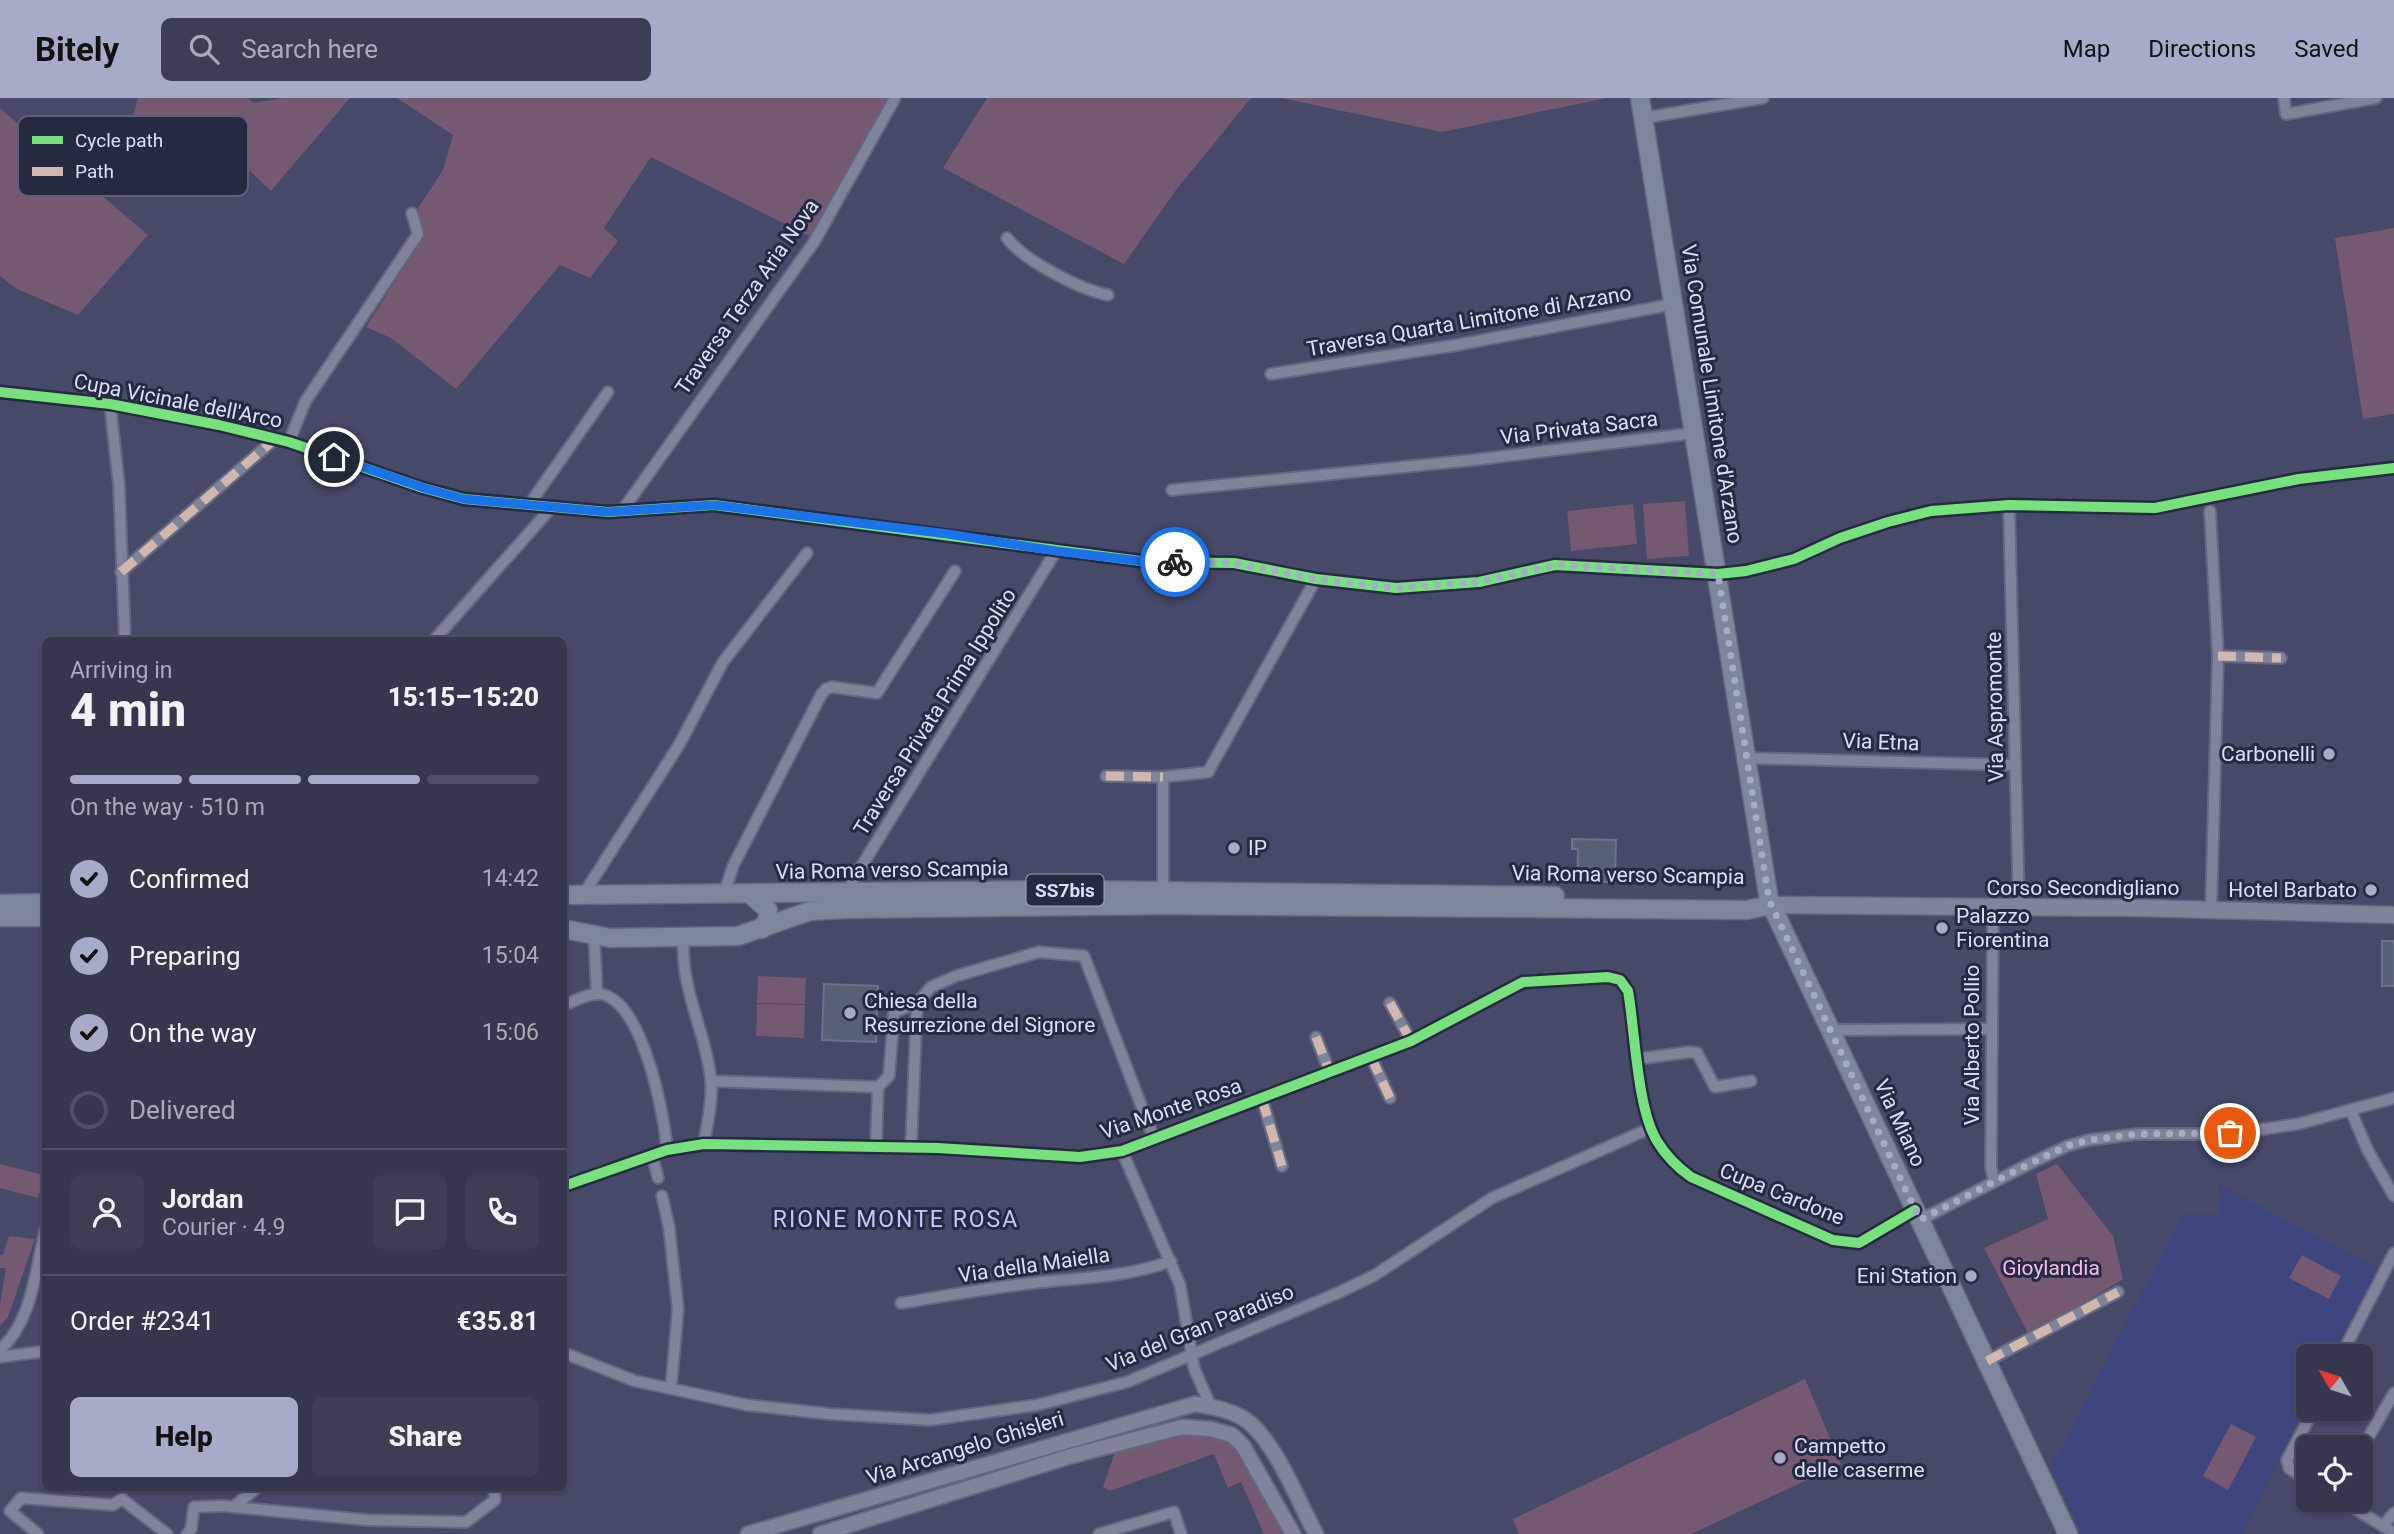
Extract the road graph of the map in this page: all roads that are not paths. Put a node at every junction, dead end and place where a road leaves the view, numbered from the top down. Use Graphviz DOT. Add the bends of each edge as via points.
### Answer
graph roads {
  1 [pos="895,98"];
  2 [pos="1640,98"];
  3 [pos="1763,98"];
  4 [pos="2284,98"];
  5 [pos="2376,98"];
  6 [pos="1643,118"];
  7 [pos="412,213"];
  8 [pos="1007,238"];
  9 [pos="1108,295"];
  10 [pos="1674,304"];
  11 [pos="1271,374"];
  12 [pos="0,392"];
  13 [pos="608,392"];
  14 [pos="110,404"];
  15 [pos="1695,433"];
  16 [pos="275,439"];
  17 [pos="289,442"];
  18 [pos="2394,468"];
  19 [pos="1172,490"];
  20 [pos="529,505"];
  21 [pos="2009,505"];
  22 [pos="552,507"];
  23 [pos="622,511"];
  24 [pos="2210,512"];
  25 [pos="1056,551"];
  26 [pos="807,553"];
  27 [pos="955,571"];
  28 [pos="121,572"];
  29 [pos="1718,574"];
  30 [pos="1316,579"];
  31 [pos="125,637"];
  32 [pos="437,637"];
  33 [pos="2218,656"];
  34 [pos="2281,658"];
  35 [pos="1745,758"];
  36 [pos="2015,765"];
  37 [pos="1106,776"];
  38 [pos="1163,777"];
  39 [pos="848,893"];
  40 [pos="724,894"];
  41 [pos="750,894"];
  42 [pos="567,895"];
  43 [pos="583,895"];
  44 [pos="1165,895"];
  45 [pos="42,903"];
  46 [pos="0,904"];
  47 [pos="567,904"];
  48 [pos="1772,905"];
  49 [pos="1993,909"];
  50 [pos="2019,909"];
  51 [pos="2211,911"];
  52 [pos="2394,915"];
  53 [pos="0,917"];
  54 [pos="42,917"];
  55 [pos="762,929"];
  56 [pos="567,930"];
  57 [pos="594,935"];
  58 [pos="684,937"];
  59 [pos="597,994"];
  60 [pos="917,1003"];
  61 [pos="1390,1003"];
  62 [pos="567,1004"];
  63 [pos="1991,1029"];
  64 [pos="1830,1030"];
  65 [pos="1316,1037"];
  66 [pos="1411,1041"];
  67 [pos="1371,1057"];
  68 [pos="1637,1059"];
  69 [pos="1330,1073"];
  70 [pos="711,1081"];
  71 [pos="1751,1081"];
  72 [pos="878,1087"];
  73 [pos="1262,1098"];
  74 [pos="1390,1098"];
  75 [pos="2394,1098"];
  76 [pos="2351,1111"];
  77 [pos="1651,1128"];
  78 [pos="1154,1139"];
  79 [pos="704,1144"];
  80 [pos="876,1147"];
  81 [pos="911,1148"];
  82 [pos="667,1150"];
  83 [pos="1122,1151"];
  84 [pos="652,1155"];
  85 [pos="1282,1166"];
  86 [pos="658,1178"];
  87 [pos="1994,1182"];
  88 [pos="567,1185"];
  89 [pos="662,1196"];
  90 [pos="2394,1196"];
  91 [pos="1918,1215"];
  92 [pos="42,1245"];
  93 [pos="2394,1253"];
  94 [pos="1171,1261"];
  95 [pos="2118,1292"];
  96 [pos="901,1303"];
  97 [pos="2347,1344"];
  98 [pos="0,1350"];
  99 [pos="42,1352"];
  100 [pos="1192,1353"];
  101 [pos="567,1354"];
  102 [pos="0,1357"];
  103 [pos="1987,1361"];
  104 [pos="671,1388"];
  105 [pos="2394,1393"];
  106 [pos="1211,1406"];
  107 [pos="2370,1435"];
  108 [pos="2296,1446"];
  109 [pos="2296,1471"];
  110 [pos="253,1491"];
  111 [pos="495,1491"];
  112 [pos="124,1493"];
  113 [pos="233,1507"];
  114 [pos="5,1512"];
  115 [pos="2360,1512"];
  116 [pos="2394,1513"];
  117 [pos="2383,1526"];
  118 [pos="785,1529"];
  119 [pos="2394,1533"];
  120 [pos="38,1534"];
  121 [pos="167,1534"];
  122 [pos="187,1534"];
  123 [pos="748,1534"];
  124 [pos="820,1534"];
  125 [pos="1099,1534"];
  126 [pos="1181,1534"];
  127 [pos="1293,1534"];
  128 [pos="1316,1534"];
  129 [pos="2067,1534"];
  1 -- 23 [label="street, Traversa Terza Aria Nova" via="814,242"];
  2 -- 6 [label="main road, Via Comunale Limitone d'Arzano"];
  3 -- 6 [label="street"];
  4 -- 5 [label="street" via="2286,114"];
  6 -- 10 [label="main road, Via Comunale Limitone d'Arzano"];
  7 -- 17 [label="street" via="418,234 305,402"];
  8 -- 9 [label="street" via="1036,262 1083,288"];
  10 -- 11 [label="street, Traversa Quarta Limitone di Arzano"];
  10 -- 15 [label="main road, Via Comunale Limitone d'Arzano"];
  12 -- 14 [label="street, Cupa Vicinale dell'Arco"];
  13 -- 20 [label="street"];
  14 -- 16 [label="street, Cupa Vicinale dell'Arco"];
  14 -- 28 [label="street" via="119,485"];
  15 -- 19 [label="street, Via Privata Sacra"];
  15 -- 29 [label="main road, Via Comunale Limitone d'Arzano"];
  16 -- 17 [label="street, Cupa Vicinale dell'Arco"];
  16 -- 28 [label="street"];
  17 -- 20 [label="street, Cupa Vicinale dell'Arco" via="454,496"];
  18 -- 21 [label="street, Cupa Vicinale dell'Arco" via="2299,479 2155,509"];
  20 -- 22 [label="street, Cupa Vicinale dell'Arco"];
  21 -- 29 [label="street, Cupa Vicinale dell'Arco" via="1931,512 1878,525 1794,559"];
  21 -- 36 [label="street, Via Aspromonte"];
  22 -- 23 [label="street, Cupa Vicinale dell'Arco"];
  22 -- 32 [label="street"];
  23 -- 25 [label="street, Cupa Vicinale dell'Arco" via="714,505"];
  24 -- 33 [label="street"];
  25 -- 30 [label="street, Cupa Vicinale dell'Arco" via="1148,562 1234,563"];
  25 -- 39 [label="street, Traversa Privata Prima Ippolito"];
  26 -- 43 [label="street" via="723,662 679,745"];
  27 -- 40 [label="street" via="877,693 825,689 733,866"];
  28 -- 31 [label="street"];
  29 -- 30 [label="street, Cupa Vicinale dell'Arco" via="1555,565 1479,582 1396,588"];
  29 -- 35 [label="main road, Via Comunale Limitone d'Arzano"];
  30 -- 38 [label="street" via="1208,772"];
  33 -- 34 [label="street"];
  33 -- 51 [label="street"];
  35 -- 36 [label="street, Via Etna"];
  35 -- 48 [label="main road, Via Comunale Limitone d'Arzano"];
  36 -- 50 [label="street, Via Aspromonte"];
  37 -- 38 [label="street"];
  38 -- 44 [label="street"];
  39 -- 41 [label="main road, Via Roma verso Scampia / SS7bis"];
  39 -- 44 [label="main road, Via Roma verso Scampia / SS7bis"];
  40 -- 41 [label="main road, Via Roma verso Scampia"];
  40 -- 43 [label="main road, Via Roma verso Scampia"];
  41 -- 55 [label="main road" via="768,910"];
  42 -- 43 [label="main road, Via Roma verso Scampia"];
  43 -- 47 [label="main road"];
  44 -- 48 [label="main road, Via Roma verso Scampia / SS7bis" via="1380,893 1751,900"];
  44 -- 48 [label="main road, Via Roma verso Scampia / SS7bis" via="1481,908 1746,910"];
  44 -- 55 [label="main road, Via Roma verso Scampia / SS7bis" via="810,911"];
  45 -- 46 [label="main road"];
  48 -- 49 [label="main road, Corso Secondigliano"];
  48 -- 64 [label="main road, Via Miano"];
  49 -- 50 [label="main road, Corso Secondigliano"];
  49 -- 63 [label="street, Via Alberto Pollio"];
  50 -- 51 [label="main road, Corso Secondigliano"];
  51 -- 52 [label="main road, Corso Secondigliano"];
  53 -- 54 [label="main road"];
  55 -- 58 [label="main road, Via Roma verso Scampia" via="738,936"];
  56 -- 57 [label="main road, Via Roma verso Scampia"];
  57 -- 58 [label="main road, Via Roma verso Scampia"];
  57 -- 59 [label="street"];
  58 -- 70 [label="street" via="682,967"];
  59 -- 62 [label="street"];
  59 -- 82 [label="street" via="607,996 625,1012 640,1037 665,1123"];
  60 -- 72 [label="street" via="894,1012 890,1076"];
  60 -- 78 [label="street" via="931,987 956,976 1039,952 1084,956"];
  60 -- 81 [label="street"];
  61 -- 66 [label="street"];
  63 -- 64 [label="street"];
  63 -- 87 [label="street, Via Alberto Pollio"];
  64 -- 91 [label="main road, Via Miano"];
  65 -- 69 [label="street"];
  66 -- 67 [label="street, Via Monte Rosa"];
  66 -- 68 [label="street, Via Monte Rosa" via="1523,982 1608,977 1620,980 1628,990"];
  67 -- 69 [label="street, Via Monte Rosa"];
  67 -- 74 [label="street"];
  68 -- 71 [label="street" via="1697,1053 1715,1087"];
  68 -- 77 [label="street, Via Monte Rosa"];
  69 -- 73 [label="street, Via Monte Rosa"];
  70 -- 72 [label="street"];
  70 -- 79 [label="street"];
  72 -- 80 [label="street"];
  73 -- 78 [label="street, Via Monte Rosa"];
  73 -- 85 [label="street, Via Monte Rosa"];
  75 -- 76 [label="street, Cupa Cardone"];
  76 -- 87 [label="street, Cupa Cardone" via="2230,1133 2138,1134 2090,1140 2067,1146"];
  76 -- 90 [label="street"];
  77 -- 91 [label="street, Cupa Cardone" via="1674,1164 1690,1177 1833,1240 1859,1243"];
  77 -- 100 [label="street, Via del Gran Paradiso" via="1492,1198 1376,1275"];
  78 -- 83 [label="street, Via Monte Rosa"];
  79 -- 80 [label="street, Via Monte Rosa"];
  79 -- 82 [label="street, Via Monte Rosa"];
  80 -- 81 [label="street, Via Monte Rosa"];
  81 -- 83 [label="street, Via Monte Rosa" via="1080,1157"];
  82 -- 84 [label="street, Via Monte Rosa"];
  83 -- 94 [label="street"];
  84 -- 86 [label="street"];
  84 -- 88 [label="street, Via Monte Rosa"];
  87 -- 91 [label="street, Cupa Cardone"];
  89 -- 104 [label="street" via="678,1309"];
  91 -- 103 [label="main road, Via Miano"];
  92 -- 98 [label="street" via="25,1319"];
  93 -- 97 [label="street"];
  94 -- 96 [label="street, Via della Maiella"];
  94 -- 100 [label="street" via="1180,1284"];
  95 -- 103 [label="street"];
  99 -- 102 [label="street"];
  100 -- 104 [label="street, Via del Gran Paradiso" via="1114,1385 1037,1405 930,1420 747,1405"];
  100 -- 106 [label="street"];
  101 -- 104 [label="street, Via del Gran Paradiso" via="635,1381"];
  103 -- 129 [label="main road, Via Miano"];
  105 -- 107 [label="street"];
  106 -- 118 [label="street, Via Arcangelo Ghisleri" via="1195,1404"];
  106 -- 128 [label="street" via="1251,1423 1276,1457"];
  108 -- 109 [label="street" via="2287,1465"];
  110 -- 113 [label="street"];
  111 -- 113 [label="street" via="495,1500 466,1522 366,1520"];
  112 -- 114 [label="street" via="113,1505 21,1498"];
  112 -- 121 [label="street"];
  113 -- 122 [label="street" via="194,1507"];
  114 -- 120 [label="street"];
  115 -- 117 [label="street"];
  116 -- 117 [label="street"];
  117 -- 119 [label="street"];
  118 -- 123 [label="street, Via Arcangelo Ghisleri"];
  124 -- 127 [label="street, Via Arcangelo Ghisleri" via="1071,1456 1182,1427 1233,1435"];
  125 -- 126 [label="street" via="1174,1512"];
}
